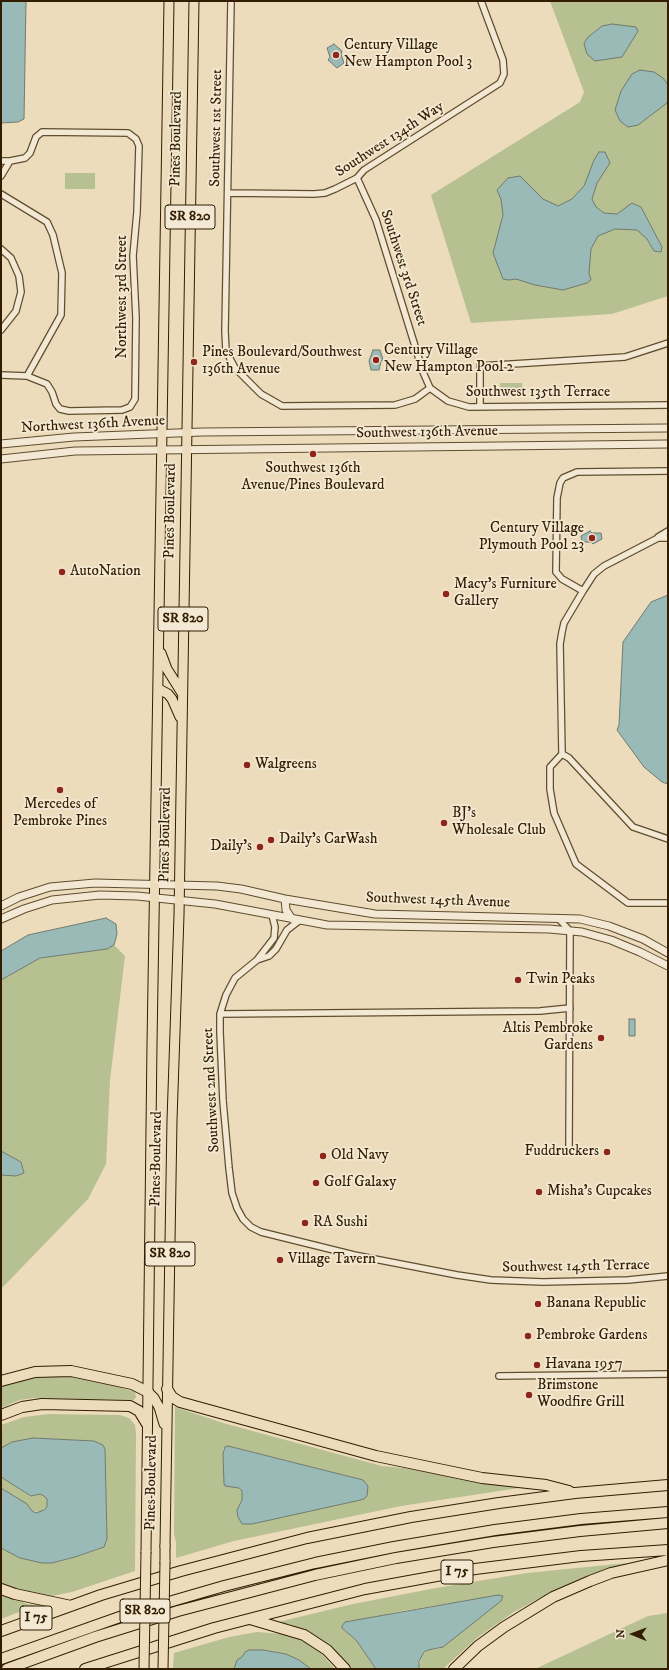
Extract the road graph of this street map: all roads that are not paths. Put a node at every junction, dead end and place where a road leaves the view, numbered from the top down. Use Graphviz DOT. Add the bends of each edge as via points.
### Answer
graph roads {
  1 [pos="169,1"];
  2 [pos="194,1"];
  3 [pos="231,1"];
  4 [pos="480,1"];
  5 [pos="1,161"];
  6 [pos="10,161"];
  7 [pos="1,176"];
  8 [pos="357,178"];
  9 [pos="229,193"];
  10 [pos="1,194"];
  11 [pos="1,249"];
  12 [pos="1,330"];
  13 [pos="668,343"];
  14 [pos="1,375"];
  15 [pos="27,376"];
  16 [pos="430,388"];
  17 [pos="668,405"];
  18 [pos="480,406"];
  19 [pos="668,428"];
  20 [pos="187,432"];
  21 [pos="163,433"];
  22 [pos="1,444"];
  23 [pos="668,444"];
  24 [pos="163,450"];
  25 [pos="186,450"];
  26 [pos="1,459"];
  27 [pos="668,472"];
  28 [pos="668,531"];
  29 [pos="658,538"];
  30 [pos="668,538"];
  31 [pos="583,591"];
  32 [pos="160,648"];
  33 [pos="159,689"];
  34 [pos="182,694"];
  35 [pos="182,720"];
  36 [pos="562,754"];
  37 [pos="668,839"];
  38 [pos="155,884"];
  39 [pos="179,884"];
  40 [pos="155,898"];
  41 [pos="285,899"];
  42 [pos="179,900"];
  43 [pos="668,903"];
  44 [pos="1,906"];
  45 [pos="272,915"];
  46 [pos="558,918"];
  47 [pos="1,919"];
  48 [pos="292,919"];
  49 [pos="300,920"];
  50 [pos="570,931"];
  51 [pos="668,953"];
  52 [pos="257,960"];
  53 [pos="668,966"];
  54 [pos="570,1008"];
  55 [pos="220,1014"];
  56 [pos="569,1146"];
  57 [pos="251,1227"];
  58 [pos="668,1276"];
  59 [pos="668,1374"];
  60 [pos="499,1376"];
  61 [pos="1,1381"];
  62 [pos="167,1389"];
  63 [pos="148,1392"];
  64 [pos="1,1415"];
  65 [pos="147,1424"];
  66 [pos="167,1435"];
  67 [pos="668,1485"];
  68 [pos="575,1493"];
  69 [pos="668,1512"];
  70 [pos="668,1523"];
  71 [pos="668,1550"];
  72 [pos="668,1560"];
  73 [pos="1,1588"];
  74 [pos="71,1606"];
  75 [pos="250,1619"];
  76 [pos="1,1631"];
  77 [pos="1,1659"];
  78 [pos="7,1669"];
  79 [pos="85,1669"];
  80 [pos="144,1669"];
  81 [pos="163,1669"];
  82 [pos="345,1669"];
  83 [pos="454,1669"];
  1 -- 21 [label="main road, Pines Boulevard / SR 820"];
  2 -- 20 [label="main road, Pines Boulevard / SR 820"];
  3 -- 9 [label="street, Southwest 1st Street"];
  4 -- 8 [label="street, Southwest 134th Way" via="503,60 504,74 500,83 364,170"];
  5 -- 6 [label="street"];
  6 -- 7 [label="street"];
  6 -- 15 [label="street, Northwest 3rd Street" via="26,158 42,132 128,134 136,138 140,146 133,256 136,318 135,399 130,406 122,410 69,411 60,409 47,384"];
  8 -- 9 [label="street, Southwest 134th Way" via="325,193"];
  8 -- 16 [label="street, Southwest 3rd Street" via="376,220"];
  9 -- 16 [label="street, Southwest 1st Street" via="226,351 231,362 245,379 261,394 282,406 395,405 410,402"];
  10 -- 15 [label="street" via="47,222 53,234 62,273 61,315"];
  11 -- 12 [label="street" via="11,258 19,276 21,292 16,311"];
  13 -- 18 [label="street" via="625,357 480,366"];
  14 -- 15 [label="street"];
  16 -- 18 [label="street, Southwest 135th Terrace" via="454,404"];
  17 -- 18 [label="street, Southwest 135th Terrace"];
  19 -- 20 [label="street, Southwest 136th Avenue"];
  20 -- 21 [label="street, Northwest 136th Avenue"];
  20 -- 25 [label="main road, Pines Boulevard / SR 820"];
  21 -- 22 [label="street, Northwest 136th Avenue" via="74,437"];
  21 -- 24 [label="main road, Pines Boulevard / SR 820"];
  23 -- 25 [label="street, Southwest 136th Avenue"];
  24 -- 25 [label="street, Northwest 136th Avenue"];
  24 -- 26 [label="street, Northwest 136th Avenue" via="75,451"];
  24 -- 32 [label="main road, Pines Boulevard / SR 820"];
  25 -- 34 [label="main road, Pines Boulevard / SR 820"];
  27 -- 31 [label="street" via="577,472 563,478 557,490 556,572 562,579"];
  28 -- 29 [label="street"];
  29 -- 30 [label="street"];
  29 -- 31 [label="street" via="604,566 594,574"];
  31 -- 36 [label="street" via="564,623 560,644"];
  32 -- 33 [label="main road, Pines Boulevard / SR 820"];
  32 -- 34 [label="main road" via="167,669"];
  33 -- 35 [label="main road" via="172,699"];
  33 -- 38 [label="main road, Pines Boulevard / SR 820"];
  34 -- 35 [label="main road, Pines Boulevard / SR 820"];
  35 -- 39 [label="main road, Pines Boulevard / SR 820"];
  36 -- 37 [label="street" via="569,758 633,827"];
  36 -- 43 [label="street" via="550,767 550,789 554,813 576,864 628,903"];
  38 -- 39 [label="street, Southwest 145th Avenue"];
  38 -- 40 [label="main road, Pines Boulevard / SR 820"];
  38 -- 44 [label="street, Southwest 145th Avenue" via="95,883 50,887"];
  39 -- 41 [label="street, Southwest 145th Avenue" via="241,888"];
  39 -- 42 [label="main road, Pines Boulevard / SR 820"];
  40 -- 42 [label="street, Southwest 145th Avenue"];
  40 -- 47 [label="street, Southwest 145th Avenue" via="100,895 52,900"];
  40 -- 63 [label="main road, Pines Boulevard / SR 820"];
  41 -- 46 [label="street, Southwest 145th Avenue" via="375,914"];
  41 -- 48 [label="street" via="286,910"];
  42 -- 45 [label="street, Southwest 145th Avenue"];
  42 -- 62 [label="main road, Pines Boulevard / SR 820"];
  45 -- 48 [label="street, Southwest 145th Avenue"];
  45 -- 52 [label="street, Southwest 2nd Street" via="274,938"];
  46 -- 50 [label="street"];
  46 -- 51 [label="street, Southwest 145th Avenue" via="580,919 609,926 643,939"];
  48 -- 49 [label="street, Southwest 145th Avenue"];
  49 -- 50 [label="street, Southwest 145th Avenue" via="326,925"];
  49 -- 52 [label="street, Southwest 2nd Street" via="287,930 269,956"];
  50 -- 53 [label="street, Southwest 145th Avenue" via="611,940"];
  50 -- 54 [label="street"];
  52 -- 55 [label="street, Southwest 2nd Street" via="235,978"];
  54 -- 55 [label="street" via="540,1011"];
  54 -- 56 [label="street"];
  55 -- 57 [label="street, Southwest 2nd Street" via="223,1101 232,1193 236,1208"];
  57 -- 58 [label="street, Southwest 145th Terrace" via="261,1232 358,1255 484,1279 517,1282 600,1281"];
  59 -- 60 [label="street"];
  61 -- 63 [label="highway" via="35,1372 71,1371 132,1384"];
  62 -- 66 [label="main road, Pines Boulevard / SR 820"];
  62 -- 68 [label="highway" via="172,1397 180,1402 376,1456 482,1478 546,1485"];
  63 -- 65 [label="main road, Pines Boulevard / SR 820"];
  63 -- 66 [label="main road" via="159,1407"];
  64 -- 65 [label="highway" via="22,1407 42,1404 130,1406 139,1411"];
  65 -- 80 [label="main road, Pines Boulevard / SR 820, bridge"];
  66 -- 81 [label="main road, Pines Boulevard / SR 820, bridge"];
  67 -- 68 [label="highway, I 75"];
  68 -- 74 [label="highway, I 75" via="459,1509 308,1538 202,1565"];
  69 -- 77 [label="highway" via="581,1519 495,1530 329,1560 175,1600"];
  70 -- 78 [label="highway" via="493,1542 396,1558 322,1574 171,1613 94,1637"];
  71 -- 75 [label="highway, I 75" via="581,1556 475,1569 364,1589"];
  72 -- 83 [label="highway" via="611,1574 553,1597 504,1627 478,1646"];
  73 -- 74 [label="highway" via="15,1594"];
  74 -- 76 [label="highway, I 75"];
  75 -- 79 [label="highway, I 75"];
  75 -- 82 [label="highway" via="304,1635 327,1650"];
}
